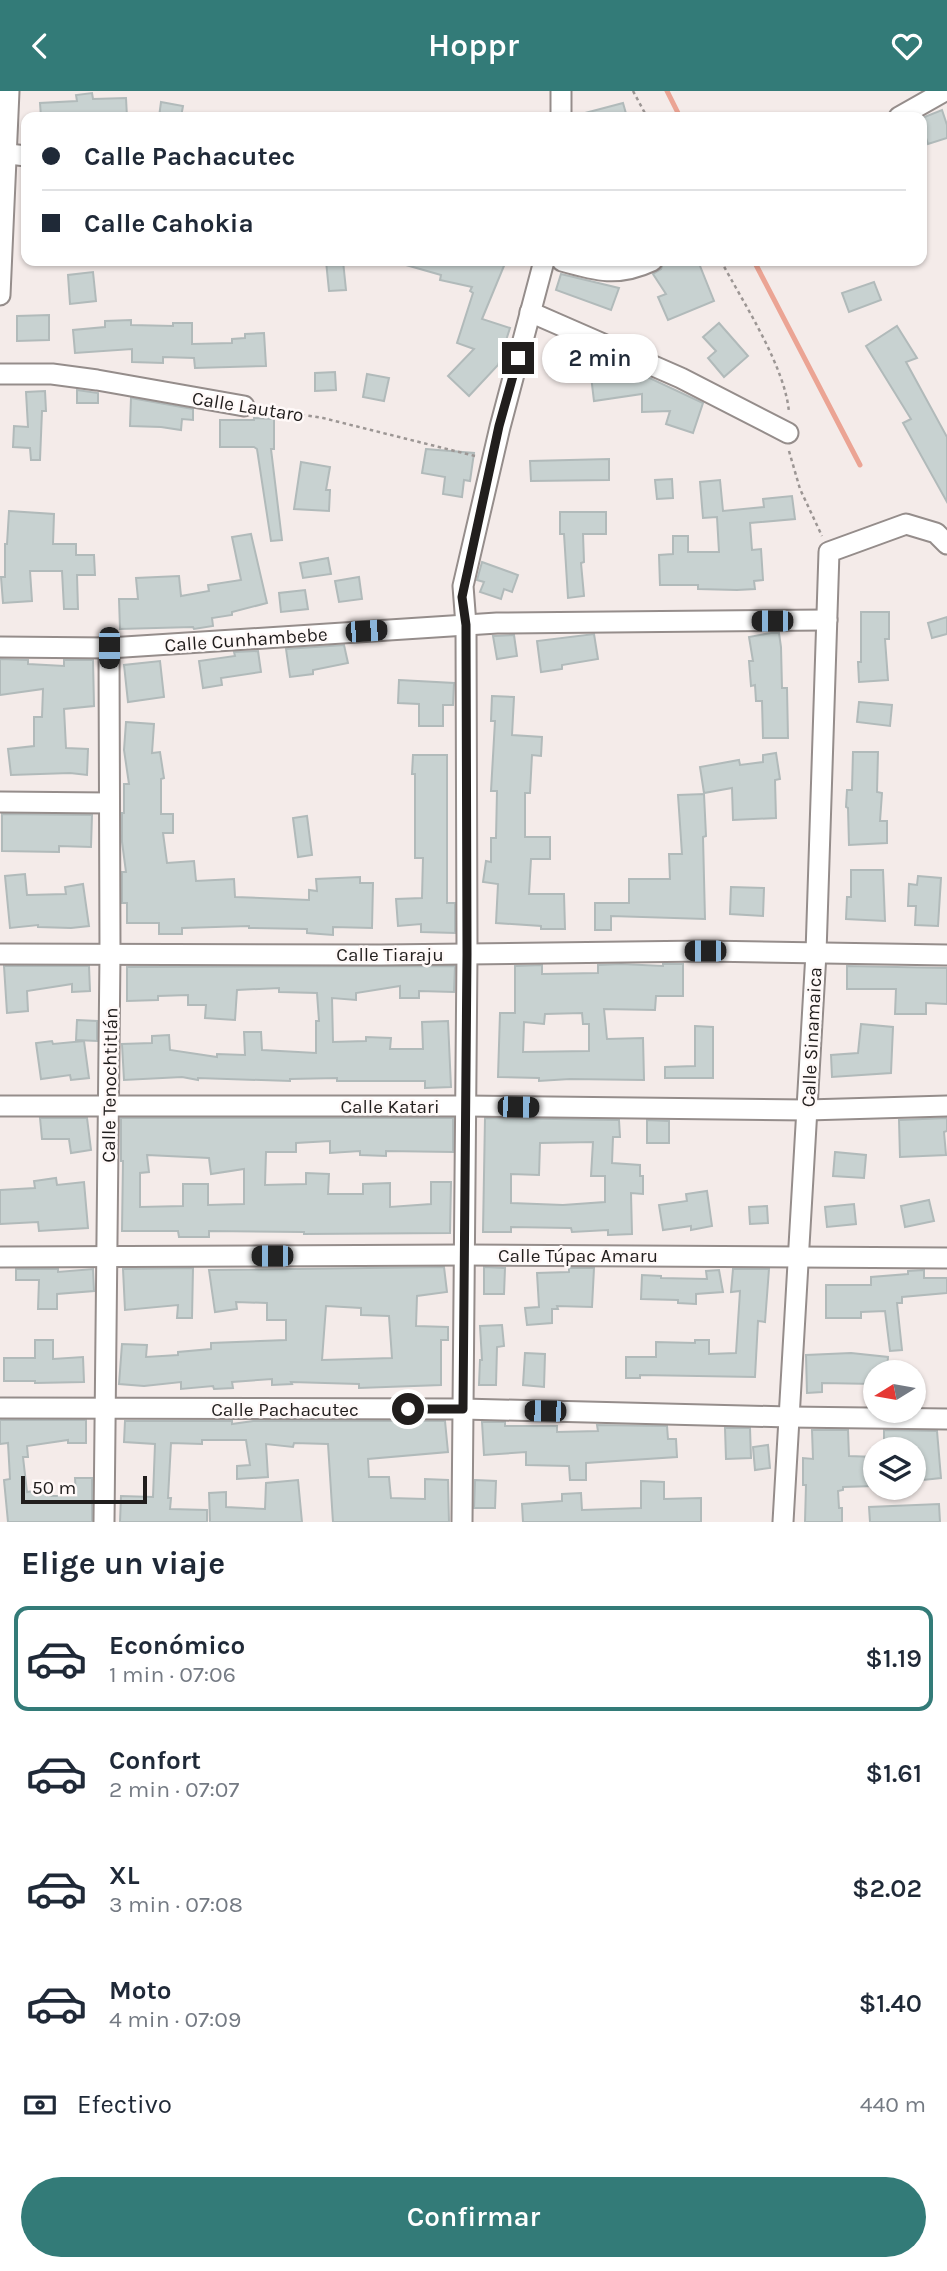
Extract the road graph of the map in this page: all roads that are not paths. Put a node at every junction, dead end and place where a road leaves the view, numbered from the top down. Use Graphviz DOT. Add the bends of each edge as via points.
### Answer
graph roads {
  1 [pos="9,91"];
  2 [pos="561,91"];
  3 [pos="945,91"];
  4 [pos="561,112"];
  5 [pos="908,112"];
  6 [pos="3,154"];
  7 [pos="21,156"];
  8 [pos="543,266"];
  9 [pos="580,266"];
  10 [pos="638,266"];
  11 [pos="0,295"];
  12 [pos="530,312"];
  13 [pos="0,374"];
  14 [pos="244,406"];
  15 [pos="788,433"];
  16 [pos="947,544"];
  17 [pos="827,620"];
  18 [pos="466,625"];
  19 [pos="0,647"];
  20 [pos="109,648"];
  21 [pos="0,801"];
  22 [pos="109,803"];
  23 [pos="816,953"];
  24 [pos="0,954"];
  25 [pos="110,954"];
  26 [pos="467,954"];
  27 [pos="947,955"];
  28 [pos="108,1105"];
  29 [pos="947,1105"];
  30 [pos="0,1106"];
  31 [pos="466,1106"];
  32 [pos="807,1110"];
  33 [pos="464,1255"];
  34 [pos="0,1257"];
  35 [pos="798,1257"];
  36 [pos="107,1258"];
  37 [pos="947,1258"];
  38 [pos="0,1408"];
  39 [pos="105,1409"];
  40 [pos="463,1409"];
  41 [pos="789,1417"];
  42 [pos="947,1419"];
  43 [pos="104,1522"];
  44 [pos="462,1522"];
  45 [pos="783,1522"];
  1 -- 6 [label="street"];
  2 -- 4 [label="street"];
  3 -- 5 [label="street"];
  6 -- 7 [label="street"];
  6 -- 11 [label="street"];
  8 -- 12 [label="street"];
  9 -- 10 [label="street" via="610,272"];
  12 -- 15 [label="street" via="681,378"];
  12 -- 18 [label="street" via="463,586"];
  13 -- 14 [label="street, Calle Lautaro" via="52,374"];
  16 -- 17 [label="street, Calle Sinamaica" via="936,533 906,524 829,552"];
  17 -- 18 [label="street, Calle Cunhambebe"];
  17 -- 23 [label="street, Calle Sinamaica"];
  18 -- 20 [label="street, Calle Cunhambebe"];
  18 -- 26 [label="street"];
  19 -- 20 [label="street, Calle Cunhambebe"];
  20 -- 22 [label="street, Calle Tenochtitlán"];
  21 -- 22 [label="street"];
  22 -- 25 [label="street, Calle Tenochtitlán"];
  23 -- 26 [label="street, Calle Tiaraju"];
  23 -- 27 [label="street, Calle Tiaraju"];
  23 -- 32 [label="street, Calle Sinamaica"];
  24 -- 25 [label="street, Calle Tiaraju"];
  25 -- 26 [label="street, Calle Tiaraju"];
  25 -- 28 [label="street, Calle Tenochtitlán"];
  26 -- 31 [label="street"];
  28 -- 30 [label="street, Calle Katari"];
  28 -- 31 [label="street, Calle Katari"];
  28 -- 36 [label="street, Calle Tenochtitlán"];
  29 -- 32 [label="street, Calle Katari"];
  31 -- 32 [label="street, Calle Katari"];
  31 -- 33 [label="street"];
  32 -- 35 [label="street, Calle Sinamaica"];
  33 -- 35 [label="street, Calle Túpac Amaru"];
  33 -- 36 [label="street, Calle Túpac Amaru"];
  33 -- 40 [label="street"];
  34 -- 36 [label="street, Calle Túpac Amaru"];
  35 -- 37 [label="street, Calle Túpac Amaru"];
  35 -- 41 [label="street, Calle Sinamaica"];
  36 -- 39 [label="street, Calle Tenochtitlán"];
  38 -- 39 [label="street, Calle Pachacutec"];
  39 -- 40 [label="street, Calle Pachacutec"];
  39 -- 43 [label="street, Calle Tenochtitlán"];
  40 -- 41 [label="street, Calle Pachacutec"];
  40 -- 44 [label="street"];
  41 -- 42 [label="street, Calle Pachacutec"];
  41 -- 45 [label="street, Calle Sinamaica"];
}
